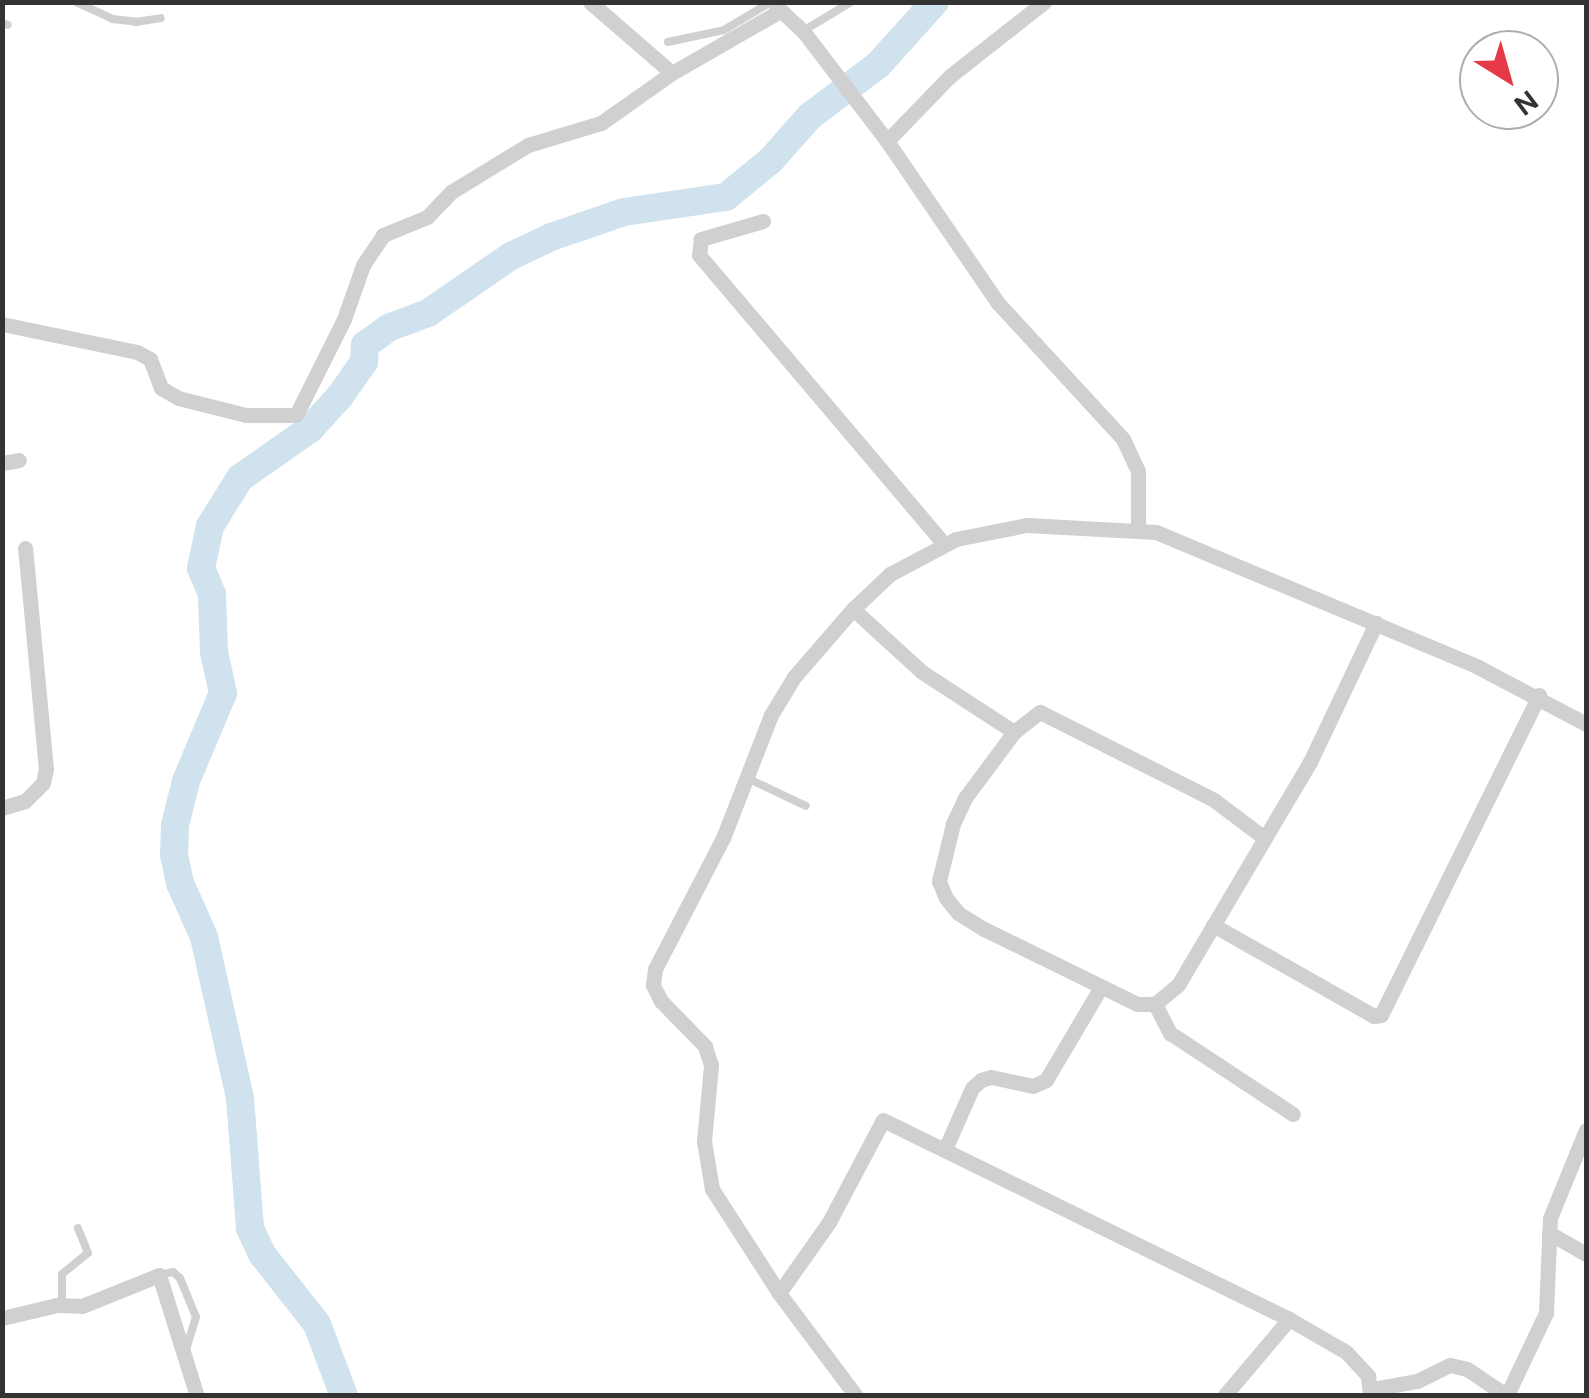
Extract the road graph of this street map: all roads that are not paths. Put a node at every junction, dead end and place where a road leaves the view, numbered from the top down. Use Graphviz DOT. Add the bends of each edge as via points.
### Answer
graph roads {
  1 [pos="76,2"];
  2 [pos="590,2"];
  3 [pos="851,2"];
  4 [pos="1044,2"];
  5 [pos="775,5"];
  6 [pos="161,18"];
  7 [pos="802,31"];
  8 [pos="668,42"];
  9 [pos="672,74"];
  10 [pos="887,141"];
  11 [pos="763,220"];
  12 [pos="2,324"];
  13 [pos="1138,530"];
  14 [pos="944,544"];
  15 [pos="25,548"];
  16 [pos="853,608"];
  17 [pos="1376,623"];
  18 [pos="1538,695"];
  19 [pos="1586,724"];
  20 [pos="1014,732"];
  21 [pos="747,778"];
  22 [pos="806,806"];
  23 [pos="2,808"];
  24 [pos="1263,837"];
  25 [pos="1214,924"];
  26 [pos="1101,987"];
  27 [pos="1155,1004"];
  28 [pos="1294,1114"];
  29 [pos="1586,1130"];
  30 [pos="946,1148"];
  31 [pos="78,1228"];
  32 [pos="1549,1233"];
  33 [pos="1586,1254"];
  34 [pos="778,1293"];
  35 [pos="62,1306"];
  36 [pos="2,1318"];
  37 [pos="1289,1319"];
  38 [pos="1371,1392"];
  39 [pos="197,1396"];
  40 [pos="856,1396"];
  41 [pos="1224,1396"];
  42 [pos="1507,1396"];
  1 -- 6 [label="lane" via="113,19"];
  2 -- 9 [label="street"];
  3 -- 7 [label="lane"];
  4 -- 10 [label="street" via="961,66"];
  5 -- 7 [label="street"];
  5 -- 8 [label="lane" via="718,32"];
  5 -- 9 [label="street"];
  7 -- 10 [label="street"];
  9 -- 12 [label="street" via="594,127 528,144 465,182 427,217 384,235 363,265 296,415 246,415 178,398 161,388 150,360 138,352"];
  10 -- 13 [label="street" via="998,302 1123,439 1138,471"];
  11 -- 14 [label="street" via="700,239 699,255"];
  13 -- 14 [label="street" via="1028,524"];
  13 -- 17 [label="street"];
  14 -- 16 [label="street" via="890,574"];
  15 -- 23 [label="street" via="46,769 44,783 25,801"];
  16 -- 20 [label="street" via="958,700"];
  16 -- 21 [label="street" via="794,677"];
  17 -- 18 [label="street"];
  17 -- 24 [label="street" via="1310,762"];
  18 -- 19 [label="street"];
  18 -- 25 [label="street" via="1382,1015"];
  20 -- 24 [label="street" via="1040,712 1214,800"];
  20 -- 26 [label="street" via="965,798 939,881 958,913"];
  21 -- 22 [label="lane"];
  21 -- 34 [label="street" via="653,984 705,1046 712,1064 704,1141 708,1180"];
  24 -- 25 [label="street"];
  25 -- 27 [label="street" via="1178,985"];
  26 -- 27 [label="street" via="1137,1004"];
  26 -- 30 [label="street" via="1046,1080 1033,1086 991,1076 981,1080"];
  27 -- 28 [label="street" via="1170,1033"];
  29 -- 32 [label="street" via="1562,1180"];
  30 -- 34 [label="street" via="883,1120 830,1222"];
  30 -- 37 [label="street"];
  31 -- 35 [label="lane" via="88,1253 62,1274"];
  32 -- 33 [label="street"];
  32 -- 42 [label="street" via="1546,1312"];
  34 -- 40 [label="street"];
  35 -- 36 [label="street"];
  35 -- 39 [label="street" via="82,1306 159,1275"];
  37 -- 38 [label="street" via="1346,1352 1368,1376"];
  37 -- 41 [label="street"];
  38 -- 42 [label="street" via="1450,1365"];
}
